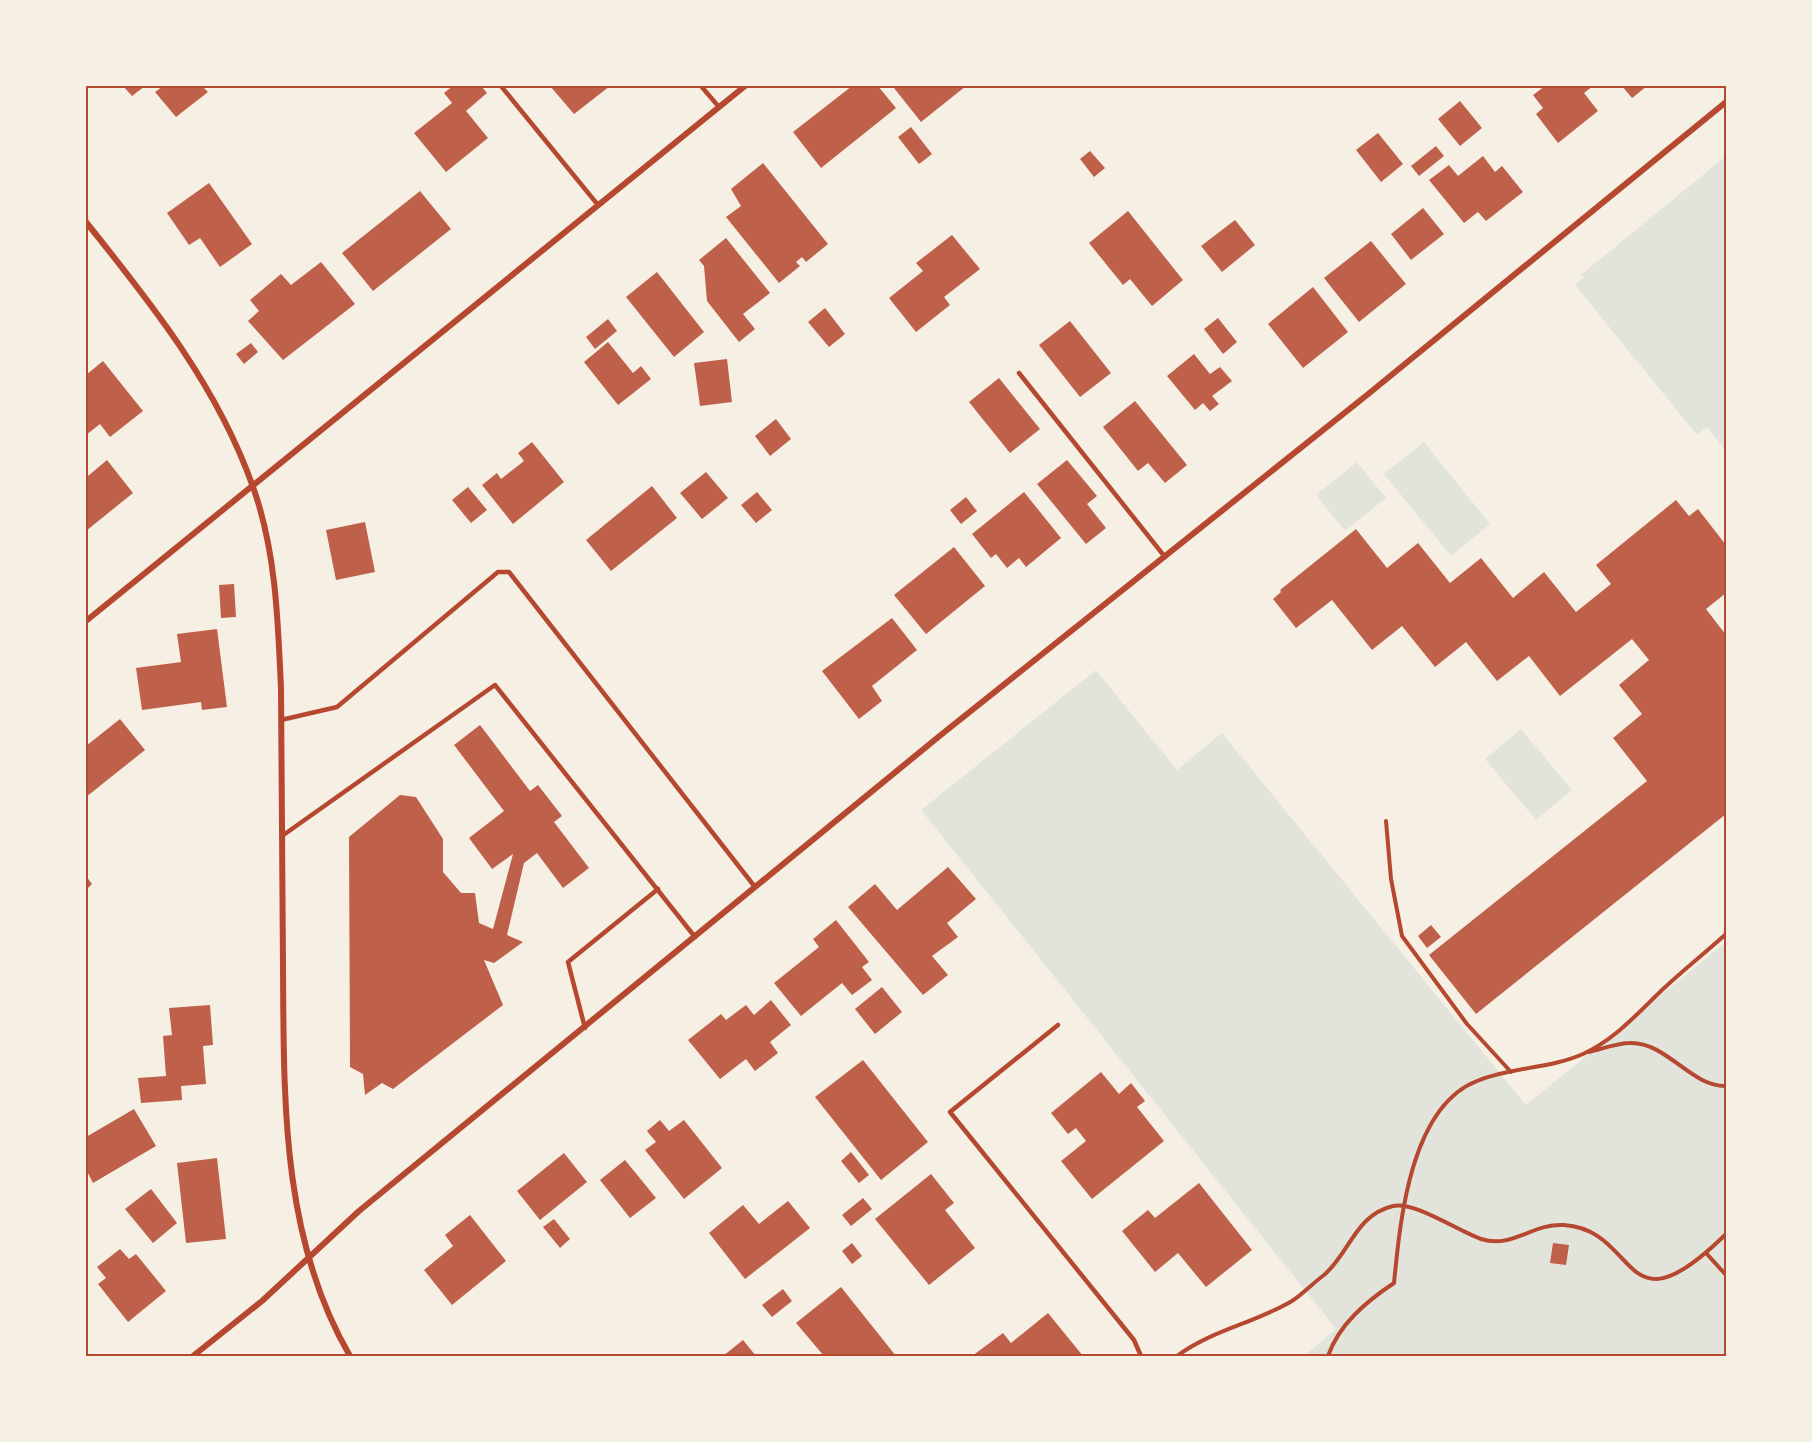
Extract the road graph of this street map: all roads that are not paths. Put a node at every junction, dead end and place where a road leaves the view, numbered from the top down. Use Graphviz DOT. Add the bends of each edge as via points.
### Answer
graph roads {
  1 [pos="501,86"];
  2 [pos="701,86"];
  3 [pos="745,86"];
  4 [pos="1726,102"];
  5 [pos="719,107"];
  6 [pos="598,205"];
  7 [pos="86,222"];
  8 [pos="1019,373"];
  9 [pos="253,487"];
  10 [pos="1165,557"];
  11 [pos="86,621"];
  12 [pos="281,720"];
  13 [pos="282,836"];
  14 [pos="755,888"];
  15 [pos="658,890"];
  16 [pos="696,937"];
  17 [pos="1058,1025"];
  18 [pos="585,1028"];
  19 [pos="309,1258"];
  20 [pos="193,1356"];
  21 [pos="350,1356"];
  22 [pos="1141,1356"];
  1 -- 6 [label="lane"];
  2 -- 5 [label="lane"];
  3 -- 5 [label="street"];
  4 -- 10 [label="street"];
  5 -- 6 [label="street"];
  6 -- 9 [label="street"];
  7 -- 9 [label="street" via="184,352 208,392"];
  8 -- 10 [label="lane"];
  9 -- 11 [label="street"];
  9 -- 12 [label="street" via="275,588"];
  10 -- 14 [label="street"];
  12 -- 13 [label="street"];
  12 -- 14 [label="lane" via="337,707 498,572 508,572"];
  13 -- 15 [label="lane" via="495,685"];
  13 -- 19 [label="street" via="285,1101 292,1180"];
  14 -- 16 [label="street"];
  15 -- 16 [label="lane"];
  15 -- 18 [label="lane" via="568,962"];
  16 -- 18 [label="street"];
  17 -- 22 [label="lane" via="950,1112 1134,1340"];
  18 -- 19 [label="street" via="359,1211"];
  19 -- 20 [label="street"];
  19 -- 21 [label="street" via="326,1308"];
}
